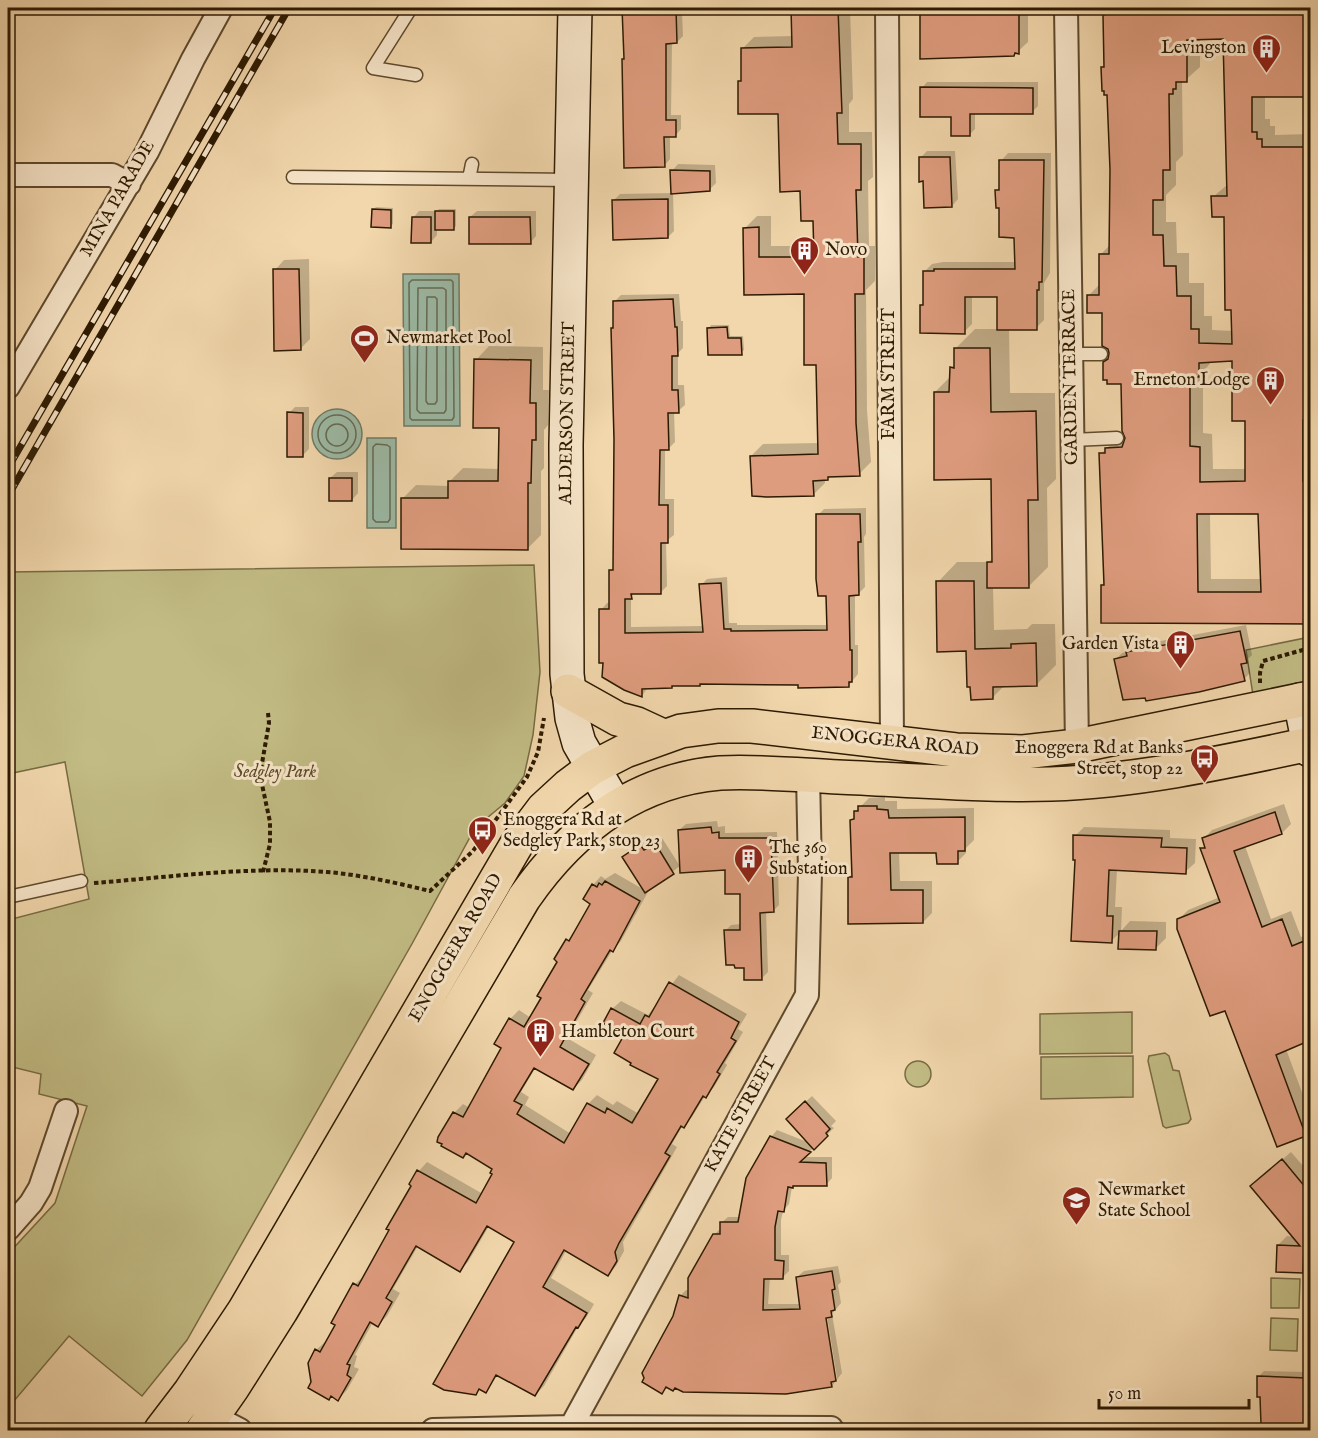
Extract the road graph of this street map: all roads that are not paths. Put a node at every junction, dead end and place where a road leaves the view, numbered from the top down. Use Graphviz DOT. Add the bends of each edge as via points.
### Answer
graph roads {
  1 [pos="221,8"];
  2 [pos="411,8"];
  3 [pos="575,8"];
  4 [pos="887,8"];
  5 [pos="1066,8"];
  6 [pos="416,75"];
  7 [pos="472,164"];
  8 [pos="8,175"];
  9 [pos="293,177"];
  10 [pos="469,179"];
  11 [pos="573,180"];
  12 [pos="129,184"];
  13 [pos="1070,354"];
  14 [pos="1101,354"];
  15 [pos="8,387"];
  16 [pos="1117,438"];
  17 [pos="1072,440"];
  18 [pos="1305,699"];
  19 [pos="557,701"];
  20 [pos="663,736"];
  21 [pos="892,741"];
  22 [pos="1077,746"];
  23 [pos="1310,746"];
  24 [pos="592,768"];
  25 [pos="808,775"];
  26 [pos="616,807"];
  27 [pos="81,881"];
  28 [pos="8,897"];
  29 [pos="66,1111"];
  30 [pos="8,1229"];
  31 [pos="218,1426"];
  32 [pos="571,1427"];
  33 [pos="831,1428"];
  34 [pos="778,1429"];
  35 [pos="161,1431"];
  36 [pos="433,1431"];
  1 -- 12 [label="street, MINA PARADE"];
  2 -- 6 [label="lane" via="373,68"];
  3 -- 11 [label="street, ALDERSON STREET"];
  4 -- 21 [label="street, FARM STREET"];
  5 -- 13 [label="street, GARDEN TERRACE"];
  7 -- 10 [label="lane"];
  8 -- 12 [label="street" via="112,175"];
  9 -- 10 [label="lane"];
  10 -- 11 [label="lane"];
  11 -- 19 [label="street, ALDERSON STREET"];
  12 -- 15 [label="street, MINA PARADE"];
  13 -- 14 [label="lane"];
  13 -- 17 [label="street, GARDEN TERRACE"];
  16 -- 17 [label="lane"];
  17 -- 22 [label="street, GARDEN TERRACE"];
  18 -- 22 [label="main road, ENOGGERA ROAD"];
  18 -- 23 [label="street"];
  19 -- 20 [label="main road" via="637,724"];
  19 -- 24 [label="street, ALDERSON STREET"];
  20 -- 21 [label="main road, ENOGGERA ROAD" via="735,725"];
  20 -- 24 [label="main road, ENOGGERA ROAD"];
  21 -- 22 [label="main road, ENOGGERA ROAD" via="993,752"];
  23 -- 25 [label="main road, ENOGGERA ROAD" via="1093,782 1014,784"];
  24 -- 26 [label="street, ALDERSON STREET"];
  24 -- 35 [label="main road, ENOGGERA ROAD" via="543,809 518,842 244,1311"];
  25 -- 26 [label="main road, ENOGGERA ROAD" via="701,776 667,784"];
  25 -- 32 [label="street, KATE STREET" via="807,995"];
  26 -- 31 [label="main road, ENOGGERA ROAD" via="567,844 524,898 281,1311"];
  27 -- 28 [label="lane"];
  29 -- 30 [label="street" via="40,1188"];
  32 -- 34 [label="street"];
  32 -- 36 [label="street"];
  33 -- 34 [label="street"];
}
